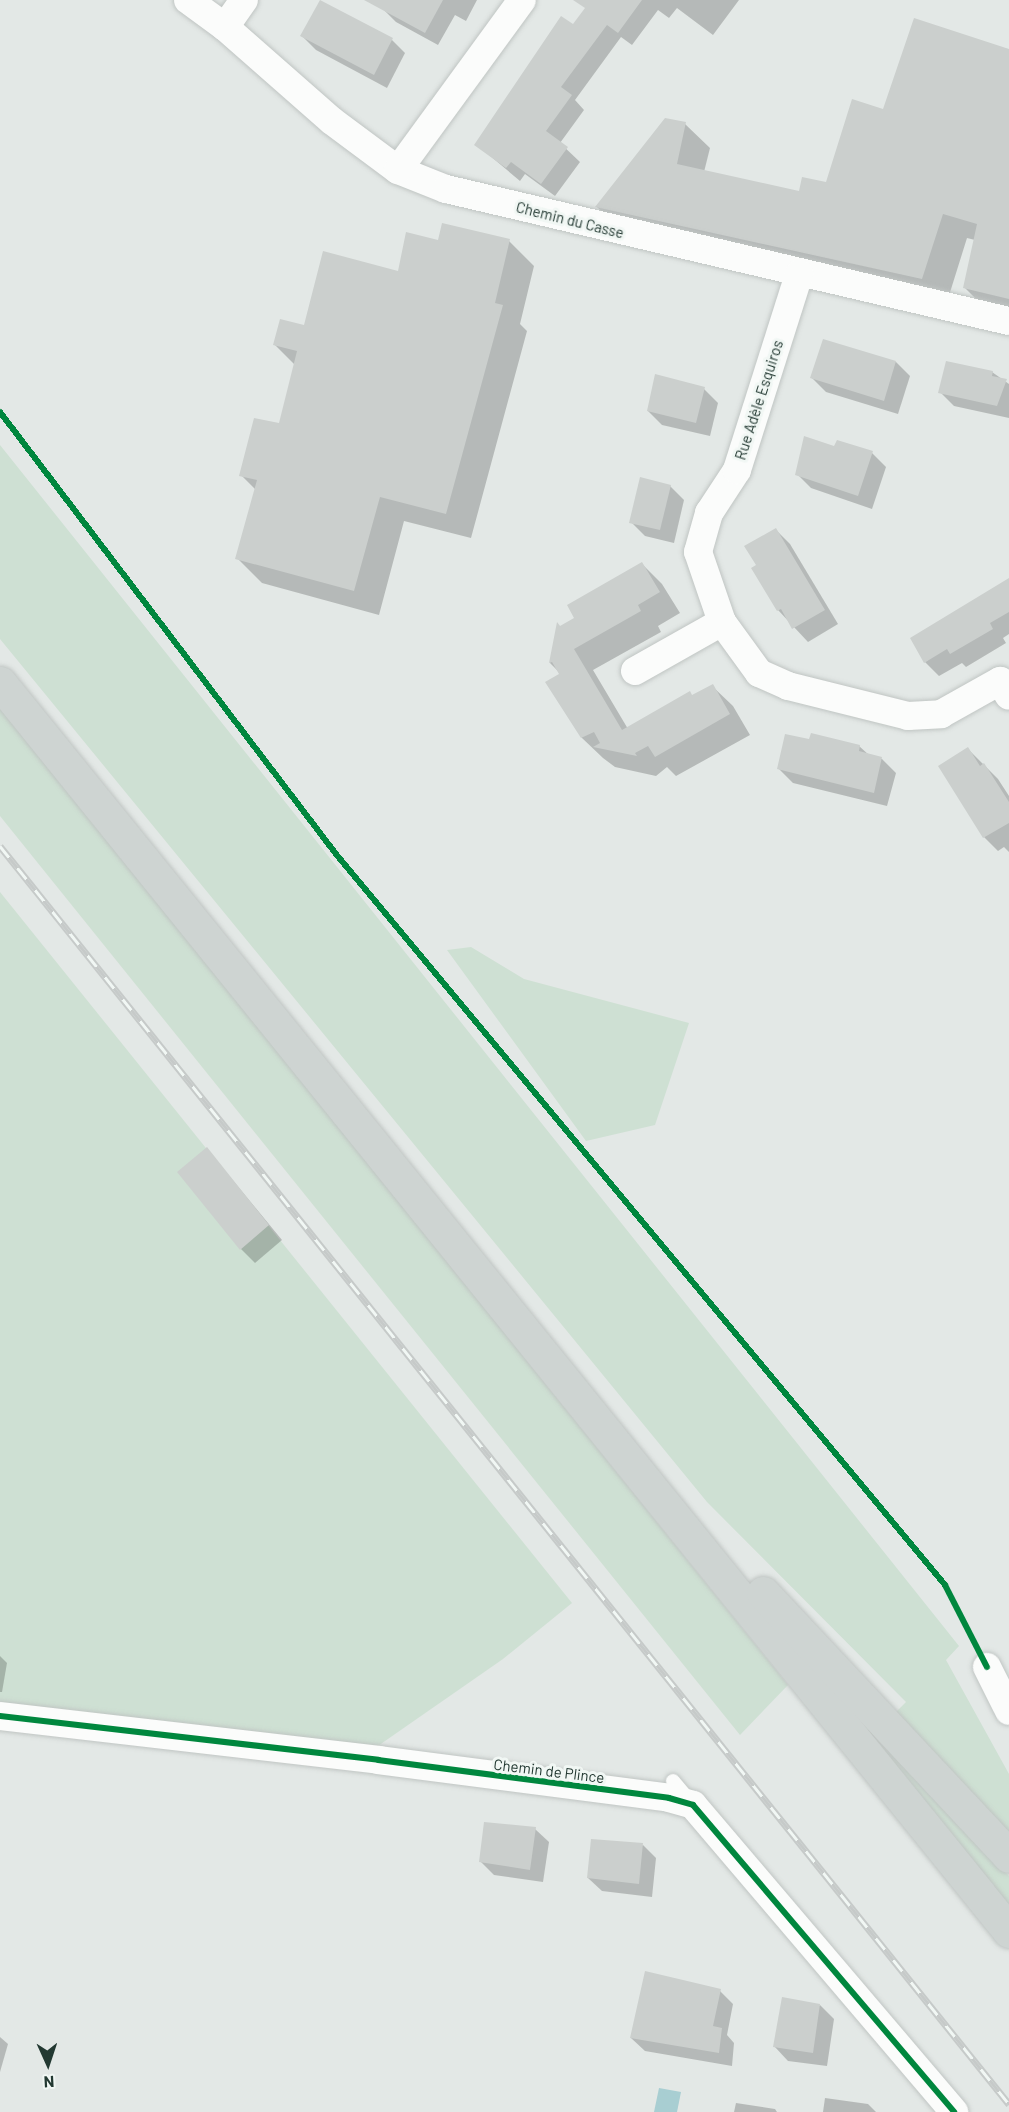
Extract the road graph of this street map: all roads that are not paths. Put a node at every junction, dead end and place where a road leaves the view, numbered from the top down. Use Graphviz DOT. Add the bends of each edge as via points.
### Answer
graph roads {
  1 [pos="188,0"];
  2 [pos="244,0"];
  3 [pos="522,0"];
  4 [pos="225,27"];
  5 [pos="398,170"];
  6 [pos="799,274"];
  7 [pos="1009,321"];
  8 [pos="723,622"];
  9 [pos="635,671"];
  10 [pos="0,683"];
  11 [pos="1006,683"];
  12 [pos="585,1403"];
  13 [pos="987,1667"];
  14 [pos="1009,1711"];
  15 [pos="0,1718"];
  16 [pos="673,1781"];
  17 [pos="693,1805"];
  18 [pos="1009,1856"];
  19 [pos="1009,1930"];
  20 [pos="954,2112"];
  1 -- 4 [label="street, Chemin du Casse"];
  2 -- 4 [label="street"];
  3 -- 5 [label="street"];
  4 -- 5 [label="street, Chemin du Casse" via="332,120"];
  5 -- 6 [label="street, Chemin du Casse" via="446,189"];
  6 -- 7 [label="street, Chemin du Casse"];
  6 -- 8 [label="street, Rue Adèle Esquiros" via="737,470 709,513 698,552 704,579"];
  8 -- 9 [label="street"];
  8 -- 11 [label="street, Rue Adèle Esquiros" via="759,673 788,686 908,716 940,714"];
  10 -- 12 [label="main road"];
  12 -- 18 [label="main road"];
  12 -- 19 [label="main road"];
  13 -- 14 [label="street"];
  15 -- 17 [label="street, Chemin de Plince" via="520,1774"];
  16 -- 17 [label="lane"];
  17 -- 20 [label="street"];
}
